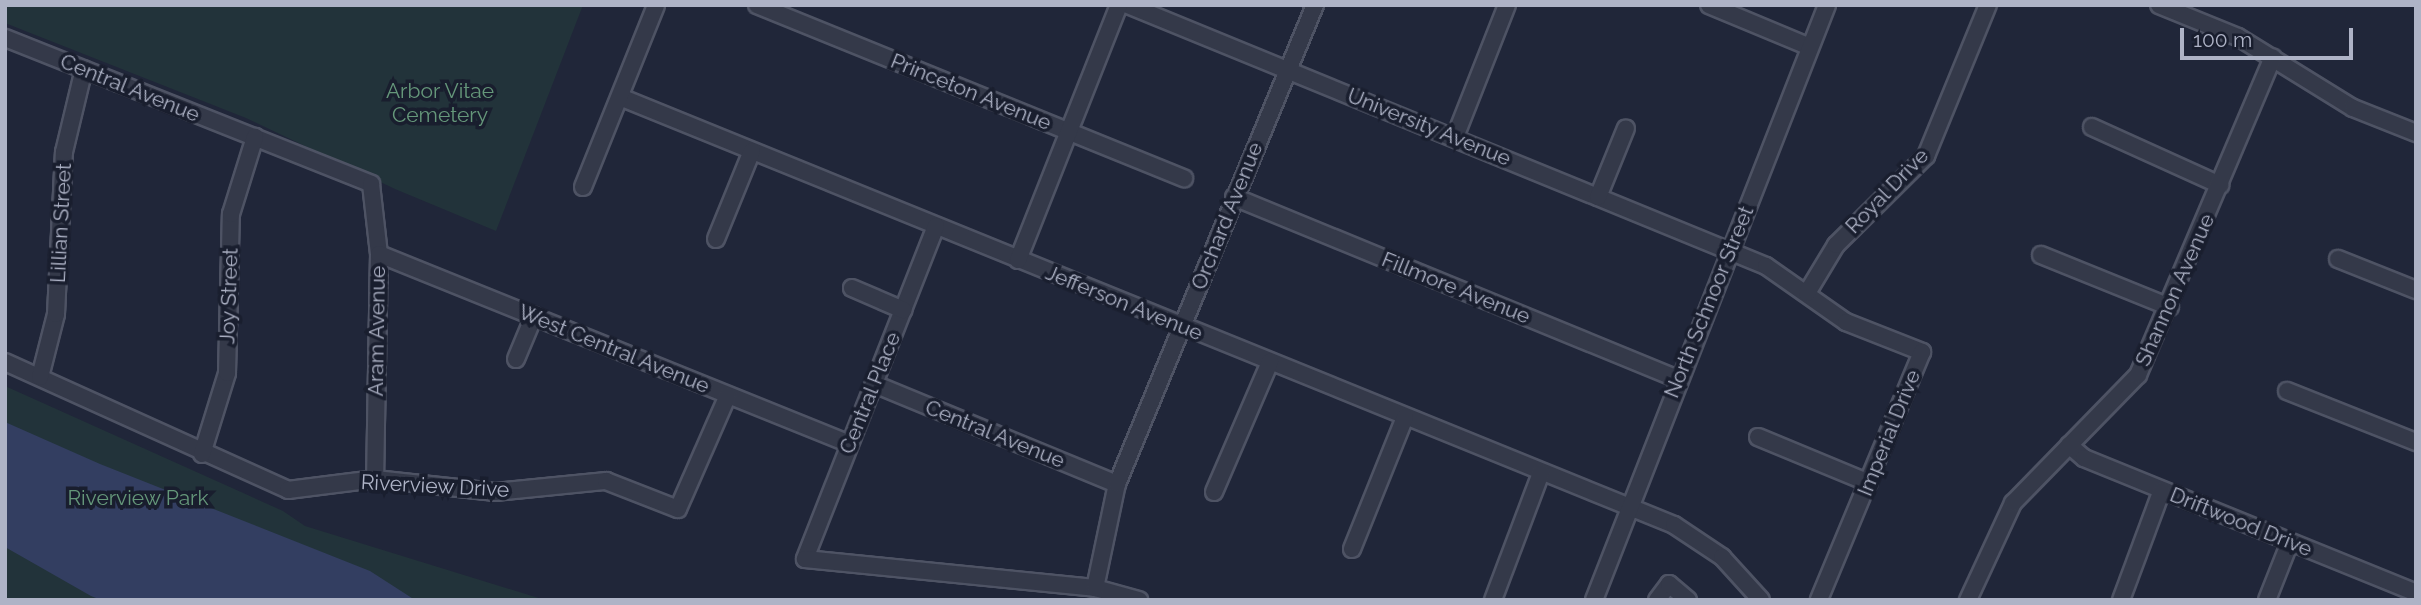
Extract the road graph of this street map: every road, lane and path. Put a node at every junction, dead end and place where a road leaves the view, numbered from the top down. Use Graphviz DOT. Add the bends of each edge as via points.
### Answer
graph roads {
  1 [pos="656,5"];
  2 [pos="757,5"];
  3 [pos="1119,5"];
  4 [pos="1128,5"];
  5 [pos="1315,5"];
  6 [pos="1507,5"];
  7 [pos="1709,5"];
  8 [pos="1827,5"];
  9 [pos="1988,5"];
  10 [pos="2159,5"];
  11 [pos="5,38"];
  12 [pos="1810,47"];
  13 [pos="2273,57"];
  14 [pos="84,69"];
  15 [pos="1289,70"];
  16 [pos="620,97"];
  17 [pos="2092,127"];
  18 [pos="1626,128"];
  19 [pos="1069,132"];
  20 [pos="2416,133"];
  21 [pos="1455,136"];
  22 [pos="255,137"];
  23 [pos="752,151"];
  24 [pos="1184,178"];
  25 [pos="2220,185"];
  26 [pos="583,187"];
  27 [pos="1234,197"];
  28 [pos="1598,197"];
  29 [pos="936,226"];
  30 [pos="716,239"];
  31 [pos="1729,251"];
  32 [pos="379,254"];
  33 [pos="2041,255"];
  34 [pos="2338,259"];
  35 [pos="1018,260"];
  36 [pos="852,288"];
  37 [pos="2416,290"];
  38 [pos="1807,293"];
  39 [pos="2169,307"];
  40 [pos="903,310"];
  41 [pos="534,317"];
  42 [pos="1182,326"];
  43 [pos="516,359"];
  44 [pos="5,362"];
  45 [pos="1270,362"];
  46 [pos="40,377"];
  47 [pos="1678,379"];
  48 [pos="874,384"];
  49 [pos="2287,391"];
  50 [pos="728,395"];
  51 [pos="1405,417"];
  52 [pos="1759,437"];
  53 [pos="2416,442"];
  54 [pos="850,444"];
  55 [pos="2069,445"];
  56 [pos="202,454"];
  57 [pos="1541,473"];
  58 [pos="375,479"];
  59 [pos="1869,483"];
  60 [pos="1117,484"];
  61 [pos="2162,490"];
  62 [pos="1213,492"];
  63 [pos="1628,506"];
  64 [pos="2290,542"];
  65 [pos="1352,549"];
  66 [pos="1095,588"];
  67 [pos="2416,594"];
  68 [pos="1139,600"];
  69 [pos="1493,600"];
  70 [pos="1594,600"];
  71 [pos="1657,600"];
  72 [pos="1688,600"];
  73 [pos="1761,600"];
  74 [pos="1819,600"];
  75 [pos="1968,600"];
  76 [pos="2122,600"];
  77 [pos="2267,600"];
  78 [pos="2414,600"];
  1 -- 16 [label="street"];
  2 -- 19 [label="street, Princeton Avenue"];
  3 -- 19 [label="street"];
  4 -- 15 [label="street, University Avenue"];
  5 -- 15 [label="street, Orchard Avenue"];
  6 -- 21 [label="street"];
  7 -- 12 [label="street"];
  8 -- 12 [label="street, North Schnoor Street"];
  9 -- 38 [label="street, Royal Drive" via="1926,156 1843,236"];
  10 -- 13 [label="street"];
  11 -- 14 [label="street, Central Avenue"];
  12 -- 31 [label="street, North Schnoor Street"];
  13 -- 20 [label="street" via="2353,108"];
  13 -- 25 [label="street, Shannon Avenue"];
  14 -- 22 [label="street, Central Avenue"];
  14 -- 46 [label="street, Lillian Street" via="64,152 56,314"];
  15 -- 21 [label="street, University Avenue"];
  15 -- 27 [label="street, Orchard Avenue"];
  16 -- 23 [label="street, Jefferson Avenue"];
  16 -- 26 [label="street"];
  17 -- 25 [label="street"];
  18 -- 28 [label="street"];
  19 -- 24 [label="street, Princeton Avenue"];
  19 -- 35 [label="street"];
  21 -- 28 [label="street, University Avenue"];
  22 -- 32 [label="street, Aram Avenue" via="372,184"];
  22 -- 56 [label="street, Joy Street" via="231,214 227,373"];
  23 -- 29 [label="street, Jefferson Avenue"];
  23 -- 30 [label="street"];
  25 -- 39 [label="street, Shannon Avenue"];
  27 -- 42 [label="street, Orchard Avenue"];
  27 -- 47 [label="street, Fillmore Avenue"];
  28 -- 31 [label="street, University Avenue"];
  29 -- 35 [label="street, Jefferson Avenue"];
  29 -- 40 [label="street, Central Place"];
  31 -- 38 [label="street, Imperial Drive" via="1766,266"];
  31 -- 47 [label="street, North Schnoor Street"];
  32 -- 41 [label="street, West Central Avenue"];
  32 -- 58 [label="street, Aram Avenue"];
  33 -- 39 [label="street"];
  34 -- 37 [label="street"];
  35 -- 42 [label="street, Jefferson Avenue"];
  36 -- 40 [label="street"];
  38 -- 59 [label="street, Imperial Drive" via="1846,322 1922,352"];
  39 -- 55 [label="street, Shannon Avenue" via="2138,374"];
  40 -- 48 [label="street, Central Place"];
  41 -- 43 [label="street"];
  41 -- 50 [label="street, West Central Avenue"];
  42 -- 45 [label="street, Jefferson Avenue"];
  42 -- 60 [label="street, Orchard Avenue"];
  44 -- 46 [label="street, Riverview Drive"];
  45 -- 51 [label="street, Jefferson Avenue"];
  45 -- 62 [label="street"];
  46 -- 56 [label="street, Riverview Drive"];
  47 -- 63 [label="street, North Schnoor Street"];
  48 -- 54 [label="street, Central Place"];
  48 -- 60 [label="street, Central Avenue"];
  49 -- 53 [label="street"];
  50 -- 54 [label="street, West Central Avenue"];
  50 -- 58 [label="street, Riverview Drive" via="678,509 606,481 495,492"];
  51 -- 57 [label="street, Jefferson Avenue"];
  51 -- 65 [label="street"];
  52 -- 59 [label="street"];
  54 -- 66 [label="street, Central Place" via="805,559"];
  55 -- 61 [label="street, Driftwood Drive" via="2084,458"];
  55 -- 75 [label="street, Shannon Avenue" via="2013,503"];
  56 -- 58 [label="street, Riverview Drive" via="288,490"];
  57 -- 63 [label="street, Jefferson Avenue"];
  57 -- 69 [label="street"];
  59 -- 74 [label="street, Imperial Drive"];
  60 -- 66 [label="street, Orchard Avenue"];
  61 -- 64 [label="street, Driftwood Drive"];
  61 -- 76 [label="street"];
  63 -- 70 [label="street, North Schnoor Street"];
  63 -- 73 [label="street" via="1701,539"];
  64 -- 67 [label="street, Driftwood Drive"];
  64 -- 77 [label="street"];
  66 -- 68 [label="street"];
  67 -- 78 [label="street"];
  71 -- 72 [label="street" via="1669,584"];
}
